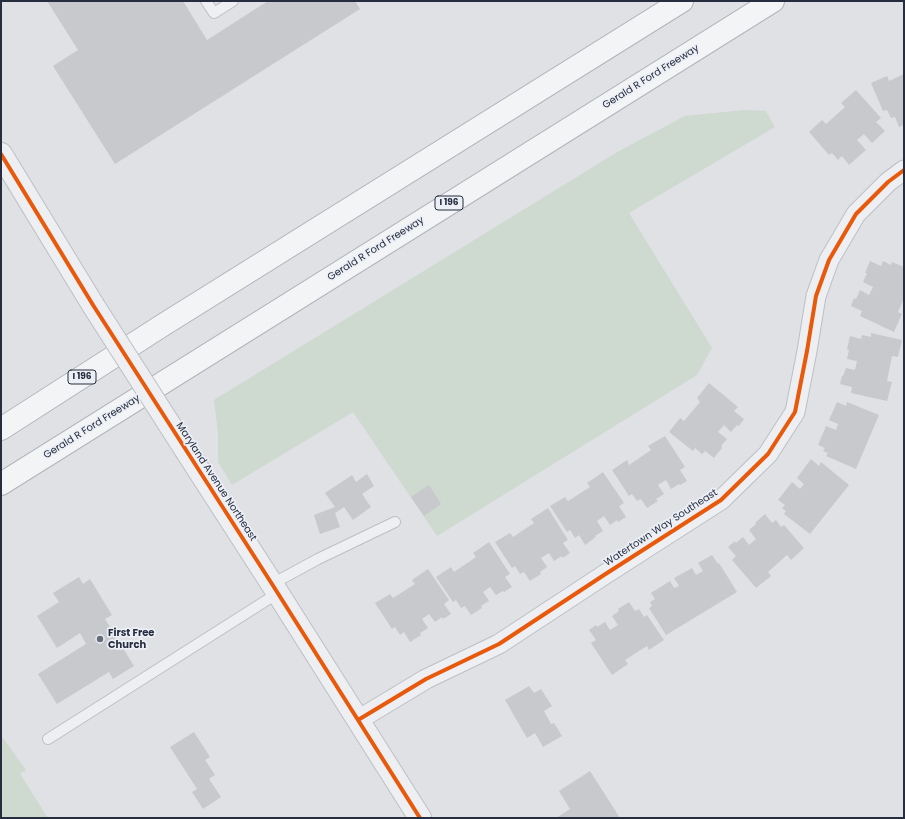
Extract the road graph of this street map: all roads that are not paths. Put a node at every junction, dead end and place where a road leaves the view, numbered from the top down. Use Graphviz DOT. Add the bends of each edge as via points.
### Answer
graph roads {
  1 [pos="206,1"];
  2 [pos="233,1"];
  3 [pos="682,1"];
  4 [pos="773,1"];
  5 [pos="1,154"];
  6 [pos="904,170"];
  7 [pos="163,325"];
  8 [pos="1,420"];
  9 [pos="1,429"];
  10 [pos="1,484"];
  11 [pos="395,522"];
  12 [pos="275,589"];
  13 [pos="358,720"];
  14 [pos="48,739"];
  15 [pos="420,818"];
  1 -- 2 [label="lane" via="214,13"];
  3 -- 7 [label="highway, I 196"];
  4 -- 10 [label="highway, Gerald R Ford Freeway / I 196"];
  5 -- 12 [label="street, Maryland Avenue Northeast, bridge" via="93,305"];
  6 -- 13 [label="street, Watertown Way Southeast" via="856,214 830,260 816,296 795,412 768,454 721,500 499,644 426,679"];
  7 -- 8 [label="highway"];
  7 -- 9 [label="highway, I 196"];
  11 -- 12 [label="lane" via="318,559"];
  12 -- 13 [label="street, Maryland Avenue Northeast"];
  12 -- 14 [label="lane"];
  13 -- 15 [label="street, Maryland Avenue Northeast"];
}
